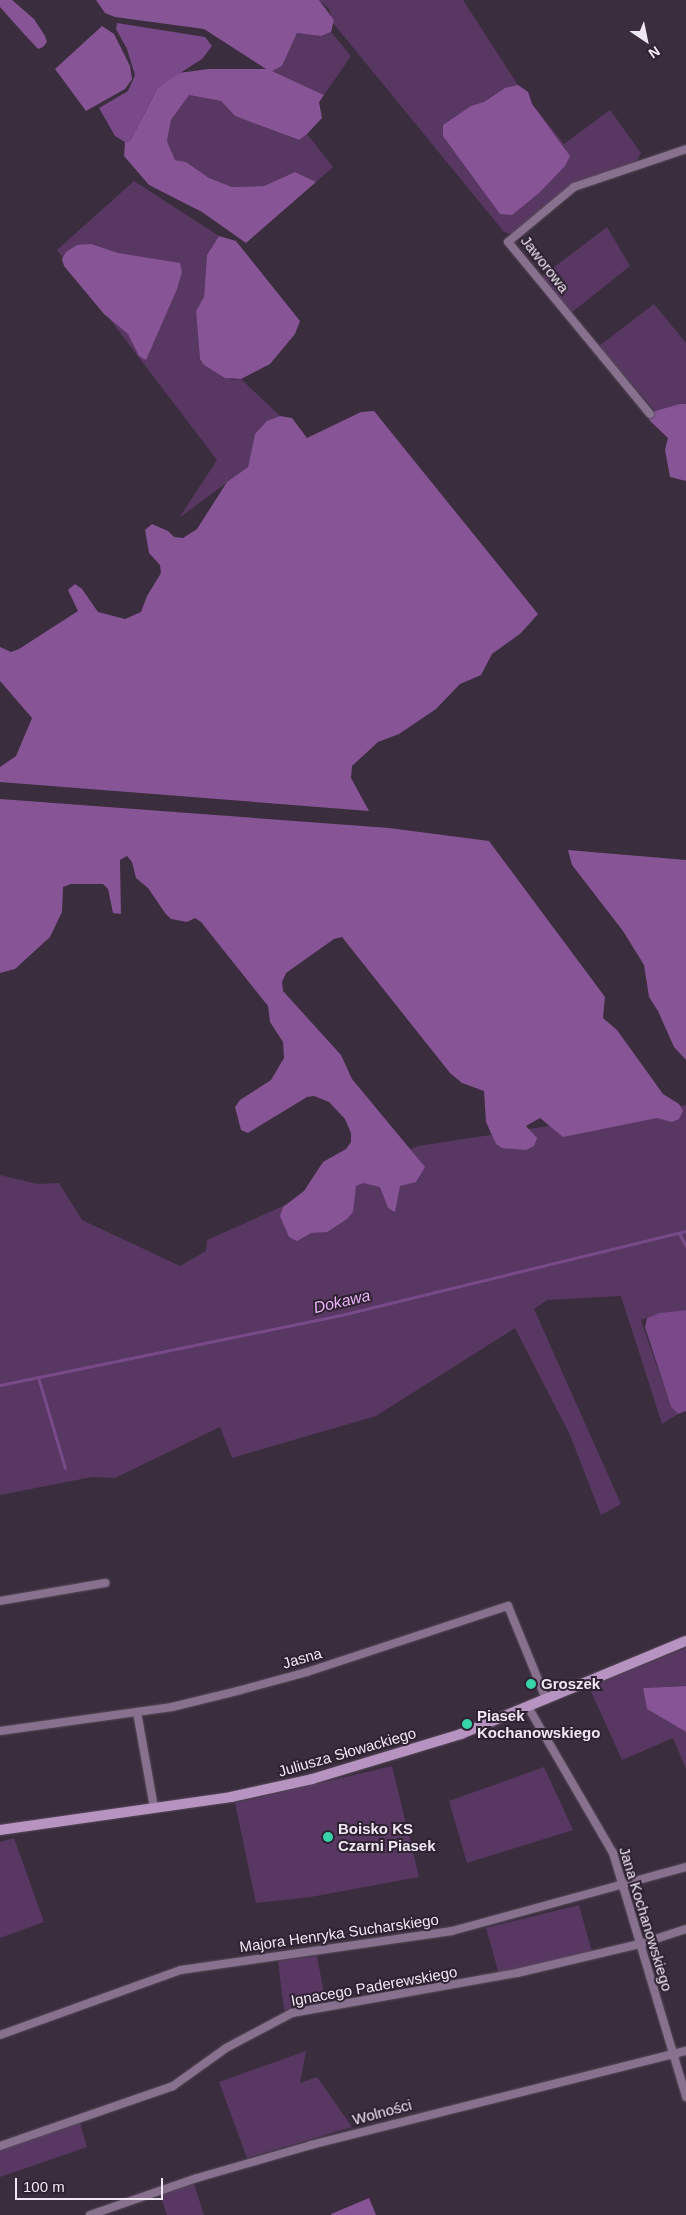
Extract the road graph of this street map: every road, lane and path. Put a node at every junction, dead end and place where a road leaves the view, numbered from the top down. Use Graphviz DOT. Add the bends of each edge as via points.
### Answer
graph roads {
  1 [pos="686,149"];
  2 [pos="650,414"];
  3 [pos="105,1583"];
  4 [pos="0,1601"];
  5 [pos="686,1641"];
  6 [pos="546,1699"];
  7 [pos="528,1707"];
  8 [pos="137,1712"];
  9 [pos="0,1731"];
  10 [pos="154,1807"];
  11 [pos="0,1830"];
  12 [pos="686,1867"];
  13 [pos="624,1886"];
  14 [pos="686,1929"];
  15 [pos="640,1944"];
  16 [pos="0,2035"];
  17 [pos="686,2051"];
  18 [pos="674,2054"];
  19 [pos="686,2097"];
  20 [pos="0,2146"];
  21 [pos="90,2215"];
  1 -- 2 [label="street, Jaworowa" via="574,187 508,242"];
  3 -- 4 [label="street"];
  5 -- 6 [label="street, Juliusza Słowackiego"];
  6 -- 7 [label="street, Juliusza Słowackiego"];
  6 -- 8 [label="street, Jasna" via="508,1606 306,1672"];
  7 -- 10 [label="street, Juliusza Słowackiego" via="434,1743 312,1779 231,1797"];
  7 -- 13 [label="street, Jana Kochanowskiego" via="613,1853"];
  8 -- 9 [label="street, Jasna"];
  8 -- 10 [label="street"];
  10 -- 11 [label="street, Juliusza Słowackiego"];
  12 -- 13 [label="street, Majora Henryka Sucharskiego"];
  13 -- 15 [label="street, Jana Kochanowskiego"];
  13 -- 16 [label="street, Majora Henryka Sucharskiego" via="452,1931 181,1970"];
  14 -- 15 [label="street, Ignacego Paderewskiego"];
  15 -- 18 [label="street, Jana Kochanowskiego"];
  15 -- 20 [label="street, Ignacego Paderewskiego" via="508,1975 292,2013 226,2048 173,2086"];
  17 -- 18 [label="street, Wolności"];
  18 -- 19 [label="street, Jana Kochanowskiego"];
  18 -- 21 [label="street, Wolności" via="311,2145 197,2178"];
}
